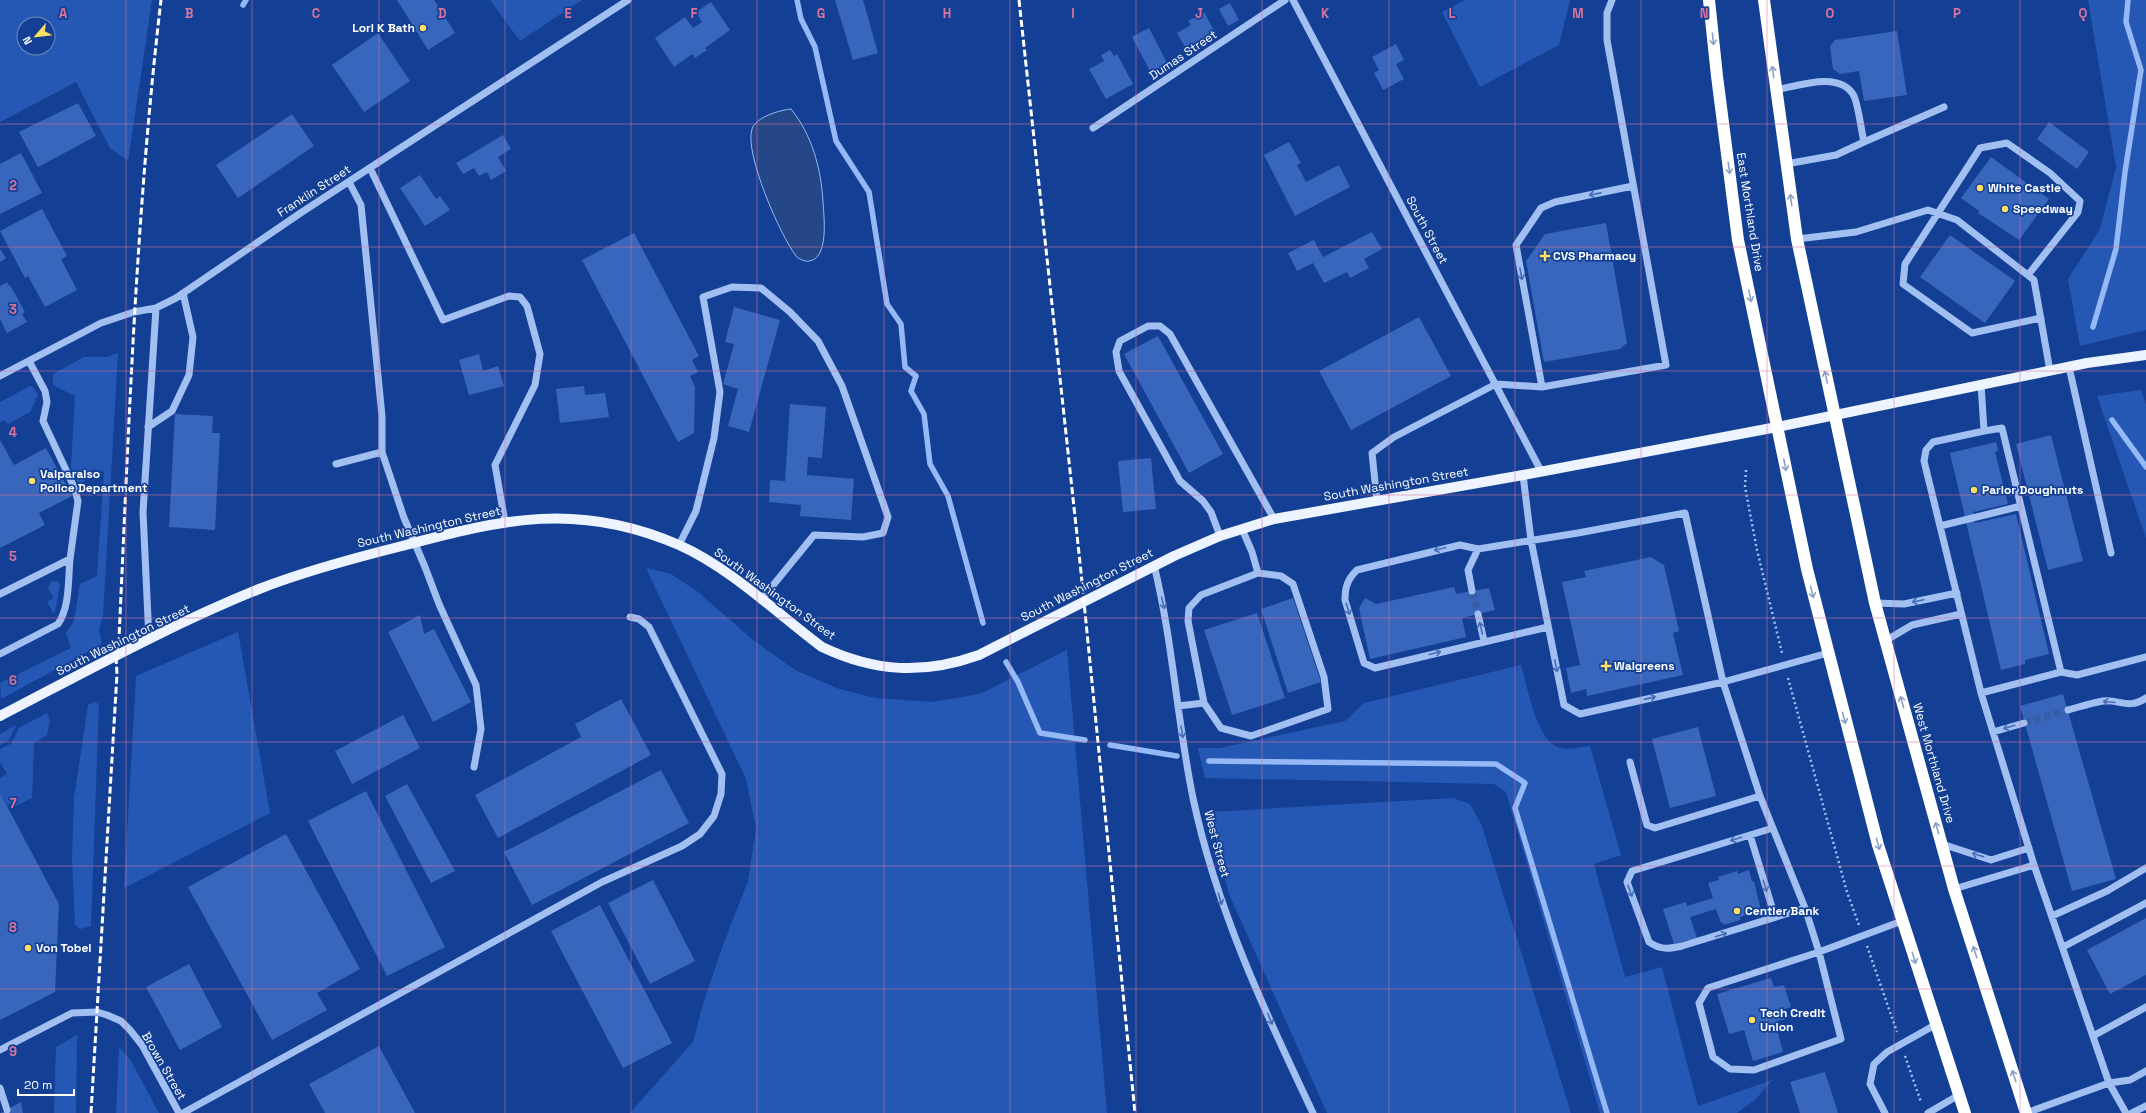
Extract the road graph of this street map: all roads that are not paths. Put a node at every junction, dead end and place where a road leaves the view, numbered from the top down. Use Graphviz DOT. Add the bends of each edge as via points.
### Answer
graph roads {
  1 [pos="628,0"];
  2 [pos="1285,0"];
  3 [pos="1293,0"];
  4 [pos="1612,0"];
  5 [pos="1709,0"];
  6 [pos="1764,0"];
  7 [pos="1776,90"];
  8 [pos="1944,107"];
  9 [pos="1094,128"];
  10 [pos="1864,142"];
  11 [pos="1786,164"];
  12 [pos="370,168"];
  13 [pos="349,182"];
  14 [pos="1633,186"];
  15 [pos="1938,214"];
  16 [pos="1797,239"];
  17 [pos="2028,275"];
  18 [pos="183,293"];
  19 [pos="156,308"];
  20 [pos="2041,318"];
  21 [pos="2146,355"];
  22 [pos="29,361"];
  23 [pos="2069,367"];
  24 [pos="2050,371"];
  25 [pos="0,376"];
  26 [pos="1496,384"];
  27 [pos="1981,384"];
  28 [pos="1542,387"];
  29 [pos="1834,415"];
  30 [pos="148,427"];
  31 [pos="1777,427"];
  32 [pos="1984,431"];
  33 [pos="382,452"];
  34 [pos="336,464"];
  35 [pos="1542,471"];
  36 [pos="1523,475"];
  37 [pos="1377,500"];
  38 [pos="2021,506"];
  39 [pos="1274,519"];
  40 [pos="505,522"];
  41 [pos="1940,526"];
  42 [pos="1242,529"];
  43 [pos="1220,536"];
  44 [pos="1531,540"];
  45 [pos="414,542"];
  46 [pos="679,545"];
  47 [pos="1478,549"];
  48 [pos="2111,553"];
  49 [pos="70,559"];
  50 [pos="1154,565"];
  51 [pos="1258,573"];
  52 [pos="1472,591"];
  53 [pos="1956,593"];
  54 [pos="0,594"];
  55 [pos="761,600"];
  56 [pos="1875,603"];
  57 [pos="1478,614"];
  58 [pos="1961,614"];
  59 [pos="630,617"];
  60 [pos="1548,627"];
  61 [pos="149,640"];
  62 [pos="1484,641"];
  63 [pos="1885,641"];
  64 [pos="1828,653"];
  65 [pos="0,654"];
  66 [pos="2144,659"];
  67 [pos="2061,672"];
  68 [pos="1723,682"];
  69 [pos="1981,693"];
  70 [pos="2146,698"];
  71 [pos="1204,703"];
  72 [pos="1178,706"];
  73 [pos="2068,710"];
  74 [pos="0,716"];
  75 [pos="2024,723"];
  76 [pos="1993,732"];
  77 [pos="1630,762"];
  78 [pos="474,767"];
  79 [pos="1760,796"];
  80 [pos="1773,828"];
  81 [pos="1750,835"];
  82 [pos="1942,844"];
  83 [pos="2029,848"];
  84 [pos="2034,865"];
  85 [pos="2146,868"];
  86 [pos="1954,888"];
  87 [pos="2146,903"];
  88 [pos="1805,908"];
  89 [pos="2052,916"];
  90 [pos="1775,918"];
  91 [pos="1902,921"];
  92 [pos="2062,947"];
  93 [pos="1819,952"];
  94 [pos="2146,1007"];
  95 [pos="1936,1025"];
  96 [pos="2093,1036"];
  97 [pos="0,1050"];
  98 [pos="2146,1071"];
  99 [pos="2109,1083"];
  100 [pos="0,1088"];
  101 [pos="1959,1095"];
  102 [pos="2146,1106"];
  103 [pos="7,1110"];
  104 [pos="179,1113"];
  105 [pos="183,1113"];
  106 [pos="1313,1113"];
  107 [pos="1885,1113"];
  108 [pos="1928,1113"];
  109 [pos="1965,1113"];
  110 [pos="2026,1113"];
  111 [pos="2126,1113"];
  112 [pos="2132,1113"];
  1 -- 12 [label="street, Franklin Street"];
  2 -- 9 [label="street, Dumas Street"];
  3 -- 26 [label="street, South Street"];
  4 -- 14 [label="street" via="1607,12 1607,40"];
  5 -- 31 [label="highway, East Morthland Drive, one-way" via="1738,240"];
  7 -- 6 [label="highway, one-way"];
  7 -- 10 [label="street" via="1816,82 1834,81 1844,86 1854,96"];
  7 -- 11 [label="highway"];
  8 -- 10 [label="street"];
  10 -- 11 [label="street" via="1836,155"];
  16 -- 11 [label="highway, one-way"];
  12 -- 13 [label="street, Franklin Street"];
  12 -- 40 [label="street" via="443,320 509,296 520,297 527,306 540,354 535,385 495,465"];
  13 -- 18 [label="street, Franklin Street"];
  13 -- 33 [label="street" via="361,205 382,416"];
  14 -- 28 [label="street, one-way" via="1555,202 1541,208 1516,245"];
  14 -- 28 [label="street" via="1666,365"];
  15 -- 16 [label="street" via="1928,210 1856,232"];
  15 -- 17 [label="street" via="1957,220"];
  15 -- 17 [label="street" via="1980,148 2007,143 2050,173 2080,201 2078,212"];
  15 -- 20 [label="street" via="1905,264 1903,284 1972,333"];
  29 -- 16 [label="highway, one-way"];
  17 -- 20 [label="street" via="2034,280"];
  18 -- 19 [label="street, Franklin Street"];
  18 -- 30 [label="street" via="192,337 189,375 172,411"];
  19 -- 22 [label="street, Franklin Street" via="101,323"];
  19 -- 30 [label="street"];
  20 -- 24 [label="street"];
  21 -- 23 [label="main road, South Washington Street"];
  22 -- 25 [label="street, Franklin Street"];
  22 -- 49 [label="street" via="45,391 43,421 78,501"];
  23 -- 24 [label="main road, South Washington Street"];
  23 -- 48 [label="street"];
  24 -- 27 [label="main road, South Washington Street"];
  26 -- 28 [label="street"];
  26 -- 35 [label="street, South Street"];
  26 -- 37 [label="street" via="1394,438 1372,453"];
  27 -- 29 [label="main road, South Washington Street"];
  27 -- 32 [label="street"];
  29 -- 31 [label="main road, South Washington Street"];
  29 -- 56 [label="highway, West Morthland Drive"];
  30 -- 61 [label="street" via="143,512"];
  31 -- 35 [label="main road, South Washington Street"];
  31 -- 64 [label="highway, one-way" via="1806,569"];
  32 -- 38 [label="street" via="2002,428"];
  32 -- 41 [label="street" via="1933,442 1926,450 1924,461"];
  33 -- 34 [label="street"];
  33 -- 45 [label="street"];
  35 -- 36 [label="main road, South Washington Street"];
  36 -- 37 [label="main road, South Washington Street"];
  36 -- 44 [label="street"];
  37 -- 39 [label="main road, South Washington Street"];
  38 -- 41 [label="street"];
  38 -- 67 [label="street"];
  39 -- 42 [label="main road, South Washington Street"];
  39 -- 43 [label="street" via="1170,334 1160,326 1148,326 1120,341 1116,352 1119,371 1180,481 1203,501 1211,512"];
  40 -- 45 [label="main road, South Washington Street"];
  40 -- 46 [label="main road, South Washington Street" via="542,518 577,519 633,529"];
  41 -- 53 [label="street"];
  42 -- 43 [label="main road, South Washington Street"];
  42 -- 51 [label="street"];
  43 -- 50 [label="main road, South Washington Street"];
  44 -- 47 [label="street"];
  44 -- 60 [label="street"];
  44 -- 68 [label="street" via="1685,513"];
  45 -- 61 [label="main road, South Washington Street" via="262,588"];
  45 -- 78 [label="street" via="476,685 481,729"];
  46 -- 55 [label="main road, South Washington Street" via="709,561"];
  46 -- 55 [label="street" via="696,511 714,438 720,392 703,297 732,287 761,288 790,312 818,341 842,386 888,517 883,533 863,537 814,535"];
  47 -- 52 [label="street" via="1468,570"];
  47 -- 62 [label="street, one-way" via="1460,545 1357,570 1348,578 1345,600 1364,663 1375,668"];
  49 -- 54 [label="street"];
  49 -- 65 [label="street" via="63,618 58,624"];
  50 -- 55 [label="main road, South Washington Street" via="979,655 945,666 928,668 877,666 841,656 822,647"];
  50 -- 72 [label="street, West Street, one-way" via="1165,610"];
  51 -- 71 [label="street" via="1201,595 1189,608 1188,621"];
  51 -- 71 [label="street" via="1281,576 1293,584 1324,677 1328,709 1251,736 1221,728"];
  53 -- 56 [label="street, one-way" via="1904,604"];
  53 -- 58 [label="street"];
  56 -- 63 [label="highway, West Morthland Drive"];
  62 -- 57 [label="street, one-way"];
  58 -- 63 [label="street" via="1912,625"];
  58 -- 69 [label="street"];
  59 -- 105 [label="street" via="639,619 649,627 722,774 721,794 714,816 700,834 682,846 602,882"];
  60 -- 62 [label="street"];
  60 -- 68 [label="street, one-way" via="1564,705 1580,714"];
  61 -- 74 [label="main road, South Washington Street"];
  82 -- 63 [label="highway, West Morthland Drive, one-way"];
  64 -- 68 [label="street"];
  64 -- 91 [label="highway, one-way" via="1878,845"];
  66 -- 67 [label="street" via="2077,675"];
  67 -- 69 [label="street"];
  68 -- 79 [label="street"];
  69 -- 76 [label="street"];
  70 -- 73 [label="street, one-way" via="2139,703 2127,705 2104,701"];
  71 -- 72 [label="street"];
  72 -- 106 [label="street, West Street, one-way" via="1193,798 1222,904 1280,1045"];
  75 -- 76 [label="street, one-way"];
  76 -- 83 [label="street"];
  77 -- 79 [label="street" via="1647,825 1655,828"];
  79 -- 80 [label="street"];
  80 -- 81 [label="street"];
  80 -- 88 [label="street"];
  81 -- 90 [label="street, one-way"];
  81 -- 90 [label="street, one-way" via="1632,871 1627,882 1648,942 1666,949"];
  83 -- 82 [label="street, one-way" via="1991,860"];
  82 -- 86 [label="highway, West Morthland Drive"];
  83 -- 84 [label="street"];
  84 -- 86 [label="street"];
  84 -- 89 [label="street"];
  85 -- 89 [label="street" via="2107,891"];
  110 -- 86 [label="highway, West Morthland Drive, one-way"];
  87 -- 92 [label="street"];
  88 -- 90 [label="street"];
  88 -- 93 [label="street"];
  89 -- 92 [label="street"];
  91 -- 93 [label="street"];
  91 -- 95 [label="highway, one-way"];
  92 -- 96 [label="street"];
  93 -- 93 [label="street" via="1708,988 1699,1003 1713,1057 1730,1069 1754,1070 1841,1039"];
  94 -- 96 [label="street"];
  95 -- 101 [label="highway"];
  95 -- 107 [label="street" via="1887,1052 1874,1064 1870,1084"];
  96 -- 99 [label="street"];
  97 -- 104 [label="street, Brown Street" via="72,1013 97,1012 107,1015 121,1021 142,1045"];
  98 -- 99 [label="street" via="2130,1080"];
  99 -- 110 [label="street"];
  99 -- 111 [label="street"];
  100 -- 103 [label="street"];
  101 -- 108 [label="street"];
  101 -- 109 [label="highway"];
  102 -- 112 [label="street"];
}
